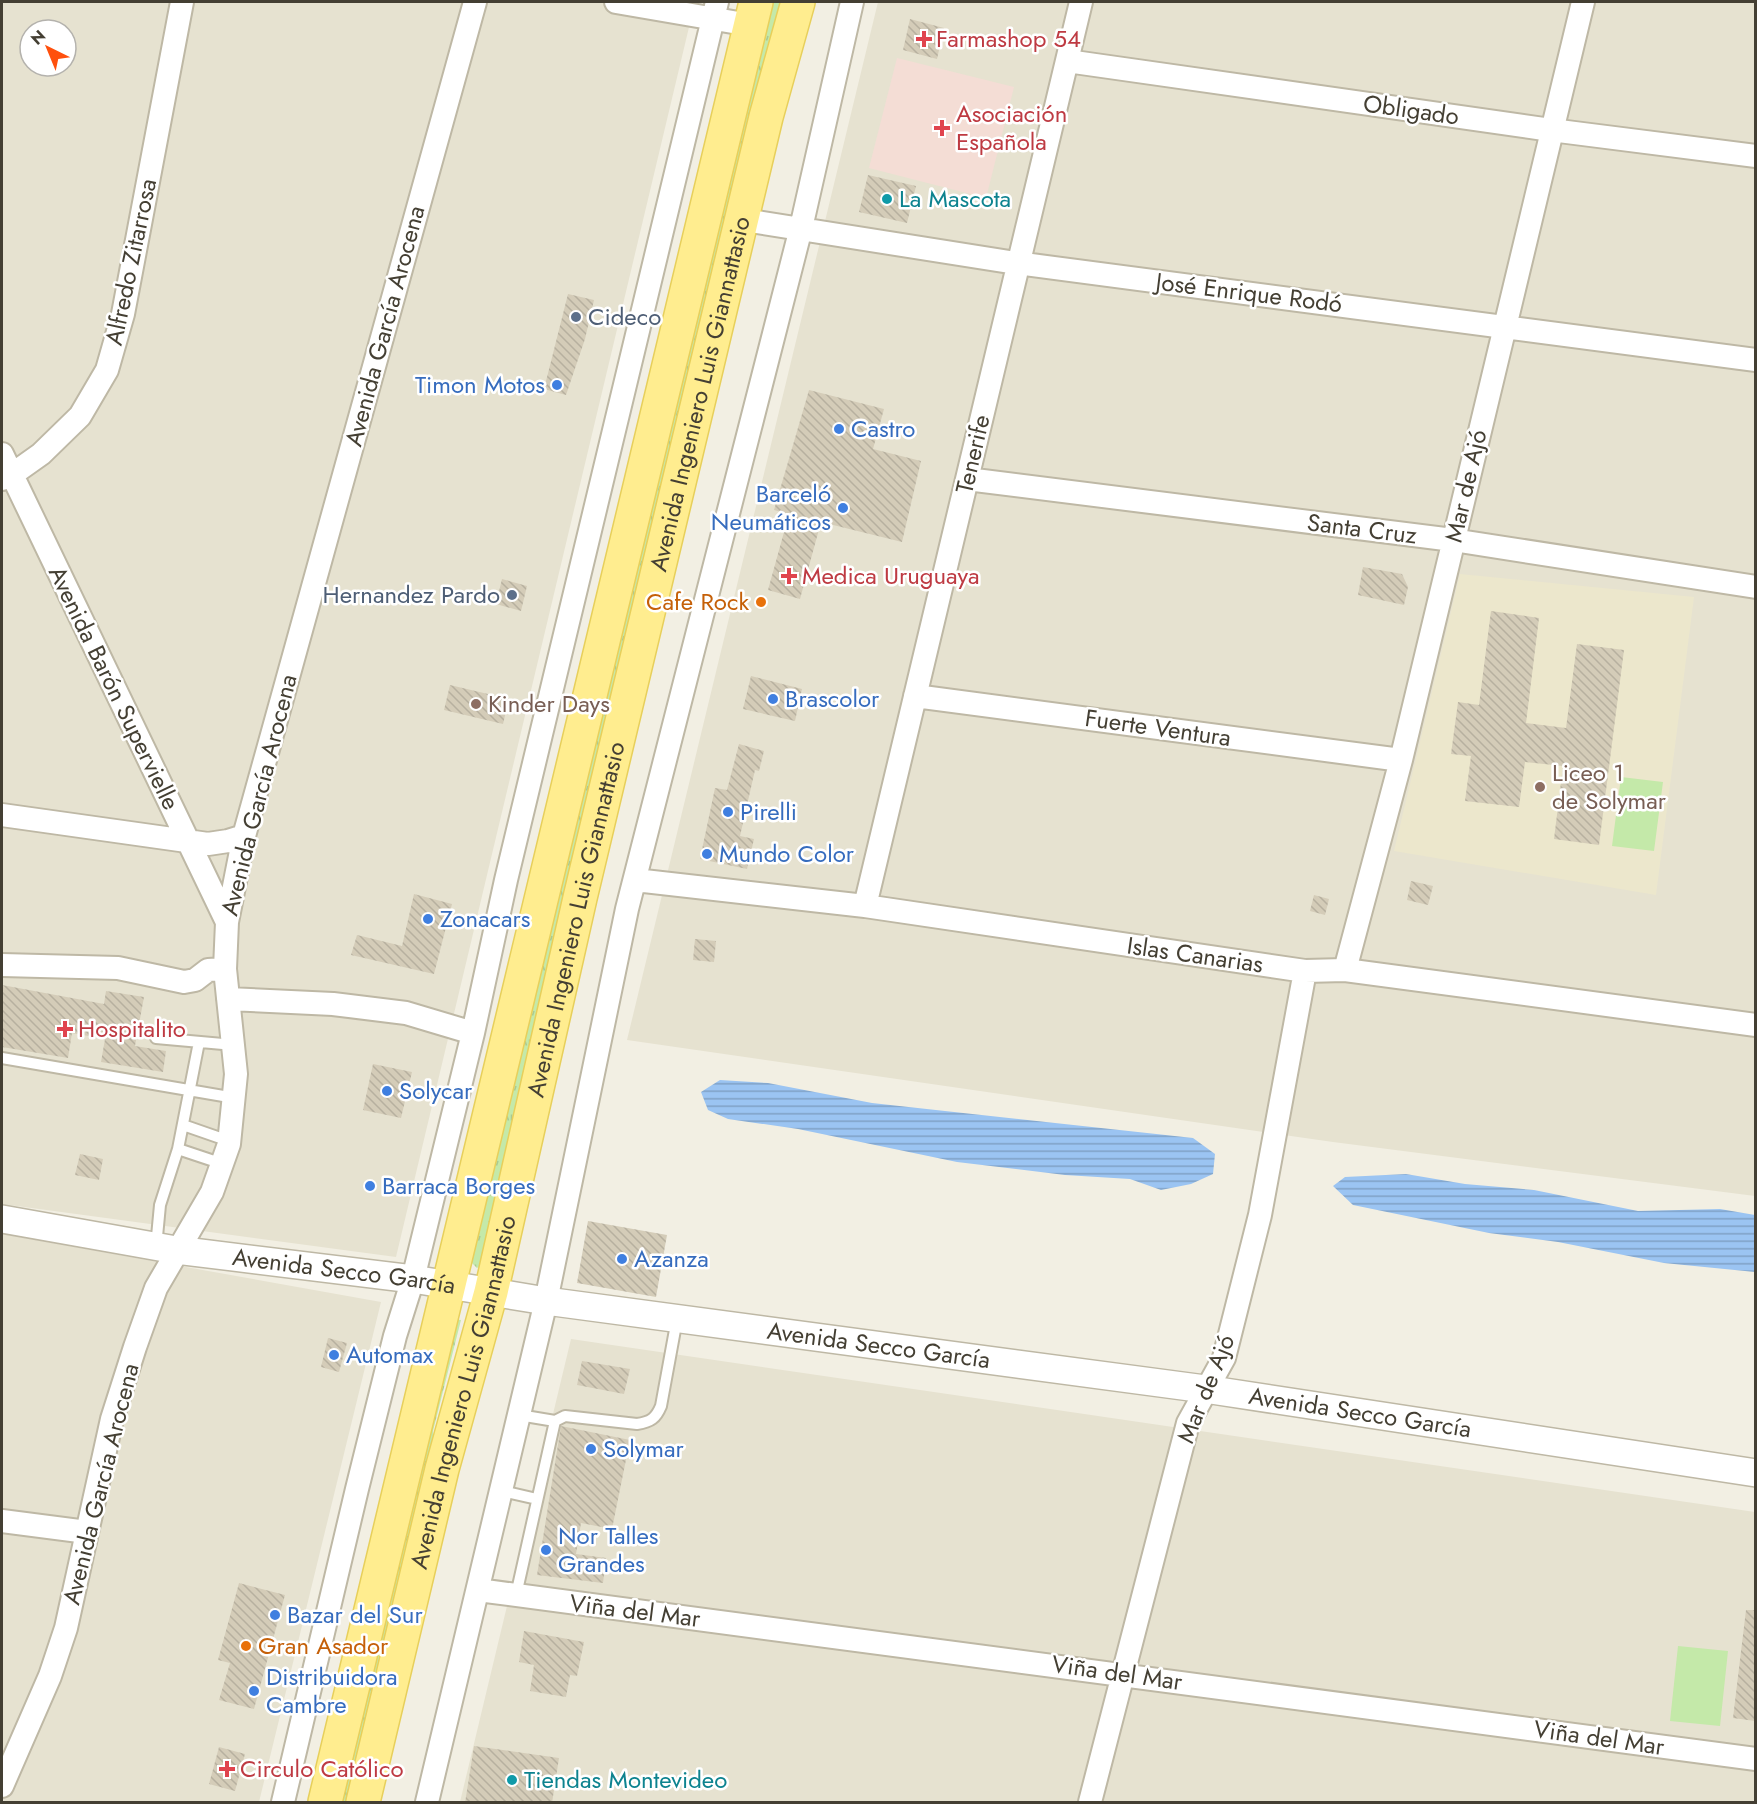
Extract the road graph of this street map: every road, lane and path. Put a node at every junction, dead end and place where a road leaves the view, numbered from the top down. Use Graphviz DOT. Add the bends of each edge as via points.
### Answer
graph roads {
  1 [pos="475,2"];
  2 [pos="616,2"];
  3 [pos="798,2"];
  4 [pos="852,2"];
  5 [pos="1081,2"];
  6 [pos="1583,2"];
  7 [pos="176,7"];
  8 [pos="715,10"];
  9 [pos="753,13"];
  10 [pos="1067,61"];
  11 [pos="1551,130"];
  12 [pos="1755,156"];
  13 [pos="744,220"];
  14 [pos="801,228"];
  15 [pos="1017,263"];
  16 [pos="1504,326"];
  17 [pos="1755,360"];
  18 [pos="2,454"];
  19 [pos="6,478"];
  20 [pos="967,479"];
  21 [pos="1453,540"];
  22 [pos="1755,587"];
  23 [pos="915,696"];
  24 [pos="1401,760"];
  25 [pos="2,815"];
  26 [pos="244,836"];
  27 [pos="189,842"];
  28 [pos="635,880"];
  29 [pos="865,906"];
  30 [pos="227,922"];
  31 [pos="2,965"];
  32 [pos="225,969"];
  33 [pos="1345,970"];
  34 [pos="1305,971"];
  35 [pos="228,999"];
  36 [pos="1755,1025"];
  37 [pos="473,1033"];
  38 [pos="156,1038"];
  39 [pos="199,1042"];
  40 [pos="234,1045"];
  41 [pos="2,1058"];
  42 [pos="191,1091"];
  43 [pos="235,1098"];
  44 [pos="183,1125"];
  45 [pos="229,1141"];
  46 [pos="178,1149"];
  47 [pos="223,1164"];
  48 [pos="2,1219"];
  49 [pos="166,1248"];
  50 [pos="413,1279"];
  51 [pos="450,1285"];
  52 [pos="491,1292"];
  53 [pos="546,1300"];
  54 [pos="677,1318"];
  55 [pos="1205,1389"];
  56 [pos="519,1415"];
  57 [pos="555,1421"];
  58 [pos="1755,1473"];
  59 [pos="502,1491"];
  60 [pos="537,1499"];
  61 [pos="2,1521"];
  62 [pos="87,1532"];
  63 [pos="478,1590"];
  64 [pos="516,1595"];
  65 [pos="1122,1674"];
  66 [pos="1755,1759"];
  67 [pos="2,1786"];
  68 [pos="283,1803"];
  69 [pos="325,1803"];
  70 [pos="363,1803"];
  71 [pos="427,1803"];
  72 [pos="1090,1803"];
  1 -- 26 [label="street, Avenida García Arocena"];
  2 -- 8 [label="street"];
  3 -- 13 [label="main road, Avenida Ingeniero Luis Giannattasio" via="766,117"];
  4 -- 14 [label="street, Avenida Ingeniero Luis Giannattasio"];
  5 -- 10 [label="street, Tenerife"];
  6 -- 11 [label="street, Mar de Ajó"];
  7 -- 19 [label="street, Alfredo Zitarrosa" via="123,314 107,370 80,416 47,449"];
  8 -- 9 [label="street"];
  8 -- 37 [label="street"];
  9 -- 51 [label="main road, Avenida Ingeniero Luis Giannattasio"];
  10 -- 11 [label="street, Obligado"];
  10 -- 15 [label="street, Tenerife"];
  11 -- 12 [label="street, Obligado"];
  11 -- 16 [label="street, Mar de Ajó"];
  13 -- 14 [label="street, José Enrique Rodó"];
  13 -- 52 [label="main road, Avenida Ingeniero Luis Giannattasio" via="583,886"];
  14 -- 15 [label="street, José Enrique Rodó"];
  14 -- 28 [label="street, Avenida Ingeniero Luis Giannattasio"];
  15 -- 16 [label="street, José Enrique Rodó"];
  15 -- 20 [label="street, Tenerife"];
  16 -- 17 [label="street, José Enrique Rodó"];
  16 -- 21 [label="street, Mar de Ajó"];
  18 -- 19 [label="street, Avenida Barón Supervielle"];
  19 -- 27 [label="street, Avenida Barón Supervielle"];
  20 -- 21 [label="street, Santa Cruz"];
  20 -- 23 [label="street, Tenerife"];
  21 -- 22 [label="street, Santa Cruz"];
  21 -- 24 [label="street, Mar de Ajó"];
  23 -- 24 [label="street, Fuerte Ventura"];
  23 -- 29 [label="street, Tenerife"];
  24 -- 33 [label="street, Mar de Ajó"];
  25 -- 27 [label="street"];
  26 -- 27 [label="street" via="228,842"];
  26 -- 30 [label="street, Avenida García Arocena"];
  27 -- 30 [label="street, Avenida Barón Supervielle"];
  28 -- 29 [label="street, Islas Canarias"];
  28 -- 53 [label="street, Avenida Ingeniero Luis Giannattasio"];
  29 -- 34 [label="street, Islas Canarias"];
  30 -- 32 [label="street, Avenida García Arocena"];
  31 -- 32 [label="street" via="118,968 184,982 195,980 208,970"];
  32 -- 35 [label="street, Avenida García Arocena"];
  33 -- 34 [label="street, Islas Canarias"];
  33 -- 36 [label="street, Islas Canarias"];
  34 -- 55 [label="street, Mar de Ajó" via="1260,1215 1224,1358"];
  35 -- 37 [label="street" via="333,1004 406,1013"];
  35 -- 40 [label="street, Avenida García Arocena"];
  37 -- 50 [label="street"];
  38 -- 39 [label="lane"];
  39 -- 40 [label="lane"];
  39 -- 42 [label="lane"];
  40 -- 43 [label="street, Avenida García Arocena"];
  41 -- 42 [label="lane"];
  42 -- 43 [label="lane"];
  42 -- 44 [label="lane"];
  43 -- 45 [label="street, Avenida García Arocena"];
  44 -- 45 [label="lane"];
  44 -- 46 [label="lane"];
  45 -- 47 [label="street, Avenida García Arocena"];
  46 -- 47 [label="lane"];
  46 -- 49 [label="lane" via="160,1205"];
  47 -- 49 [label="street, Avenida García Arocena" via="212,1192"];
  48 -- 49 [label="street, Avenida Secco García"];
  49 -- 50 [label="street, Avenida Secco García"];
  49 -- 62 [label="street, Avenida García Arocena" via="119,1398"];
  50 -- 51 [label="street, Avenida Secco García"];
  50 -- 68 [label="street" via="395,1336"];
  51 -- 52 [label="street, Avenida Secco García"];
  51 -- 69 [label="main road, Avenida Ingeniero Luis Giannattasio"];
  52 -- 53 [label="street, Avenida Secco García"];
  52 -- 70 [label="main road, Avenida Ingeniero Luis Giannattasio" via="442,1469"];
  53 -- 54 [label="street, Avenida Secco García"];
  53 -- 56 [label="street, Avenida Ingeniero Luis Giannattasio"];
  54 -- 55 [label="street, Avenida Secco García"];
  54 -- 57 [label="lane" via="656,1417 637,1424 565,1416"];
  55 -- 58 [label="street, Avenida Secco García"];
  55 -- 65 [label="street, Mar de Ajó" via="1188,1423"];
  56 -- 57 [label="lane"];
  56 -- 59 [label="street, Avenida Ingeniero Luis Giannattasio"];
  57 -- 60 [label="lane"];
  59 -- 60 [label="lane"];
  59 -- 63 [label="street, Avenida Ingeniero Luis Giannattasio"];
  60 -- 64 [label="lane"];
  61 -- 62 [label="street"];
  62 -- 67 [label="street, Avenida García Arocena" via="66,1628 50,1676"];
  63 -- 64 [label="street, Viña del Mar"];
  63 -- 71 [label="street, Avenida Ingeniero Luis Giannattasio"];
  64 -- 65 [label="street, Viña del Mar"];
  65 -- 66 [label="street, Viña del Mar"];
  65 -- 72 [label="street, Mar de Ajó"];
}
